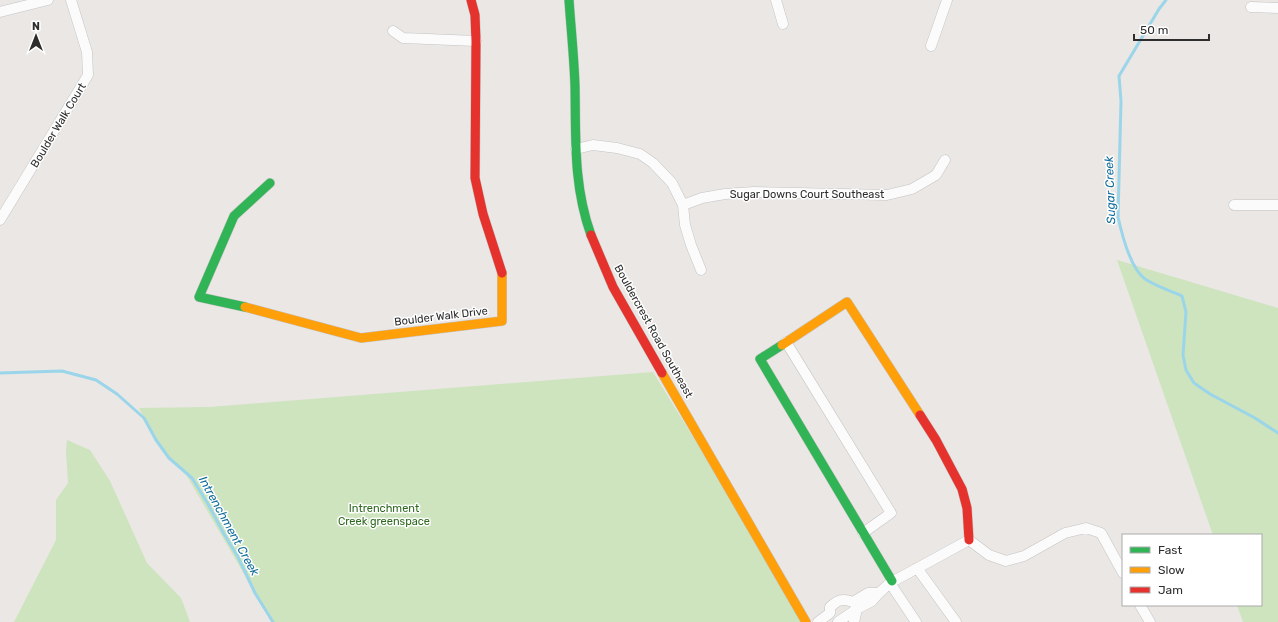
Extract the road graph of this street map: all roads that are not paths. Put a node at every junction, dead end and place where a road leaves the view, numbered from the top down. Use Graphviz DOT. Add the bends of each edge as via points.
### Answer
graph roads {
  1 [pos="48,0"];
  2 [pos="71,0"];
  3 [pos="471,0"];
  4 [pos="569,0"];
  5 [pos="776,0"];
  6 [pos="948,0"];
  7 [pos="1251,7"];
  8 [pos="1278,8"];
  9 [pos="0,12"];
  10 [pos="783,24"];
  11 [pos="392,31"];
  12 [pos="476,41"];
  13 [pos="931,46"];
  14 [pos="576,149"];
  15 [pos="945,160"];
  16 [pos="270,182"];
  17 [pos="683,205"];
  18 [pos="1234,205"];
  19 [pos="1278,205"];
  20 [pos="0,220"];
  21 [pos="702,270"];
  22 [pos="786,342"];
  23 [pos="863,532"];
  24 [pos="969,540"];
  25 [pos="917,568"];
  26 [pos="1122,571"];
  27 [pos="891,582"];
  28 [pos="855,606"];
  29 [pos="1141,606"];
  30 [pos="806,622"];
  31 [pos="818,622"];
  32 [pos="838,622"];
  33 [pos="854,622"];
  34 [pos="916,622"];
  35 [pos="956,622"];
  36 [pos="1150,622"];
  1 -- 9 [label="street"];
  2 -- 20 [label="street, Boulder Walk Court" via="87,52 88,75"];
  3 -- 12 [label="street, Boulder Walk Drive" via="475,15"];
  4 -- 14 [label="street, Bouldercrest Road Southeast"];
  5 -- 10 [label="street"];
  6 -- 13 [label="street"];
  7 -- 8 [label="street"];
  11 -- 12 [label="street" via="403,38"];
  12 -- 16 [label="street, Boulder Walk Drive" via="476,178 483,214 502,272 502,321 361,338 199,297 234,216"];
  14 -- 17 [label="street" via="593,145 640,154 653,163 672,183"];
  14 -- 30 [label="street, Bouldercrest Road Southeast" via="582,206 590,234 613,287"];
  15 -- 17 [label="street, Sugar Downs Court Southeast" via="936,175 912,189 887,195 754,192 702,198"];
  17 -- 21 [label="street" via="691,245"];
  18 -- 19 [label="street"];
  22 -- 23 [label="street" via="760,359"];
  22 -- 23 [label="street" via="891,513"];
  22 -- 24 [label="street" via="847,302 936,440 962,489 967,508"];
  23 -- 27 [label="street"];
  24 -- 25 [label="street"];
  24 -- 26 [label="street" via="989,555 1006,561 1024,556 1065,533 1086,528 1101,533"];
  25 -- 27 [label="street"];
  25 -- 35 [label="street"];
  27 -- 28 [label="street" via="872,601"];
  27 -- 34 [label="street"];
  28 -- 31 [label="street" via="847,600 838,600 830,607 830,613"];
  28 -- 32 [label="street"];
  28 -- 33 [label="street"];
  29 -- 36 [label="street"];
}
